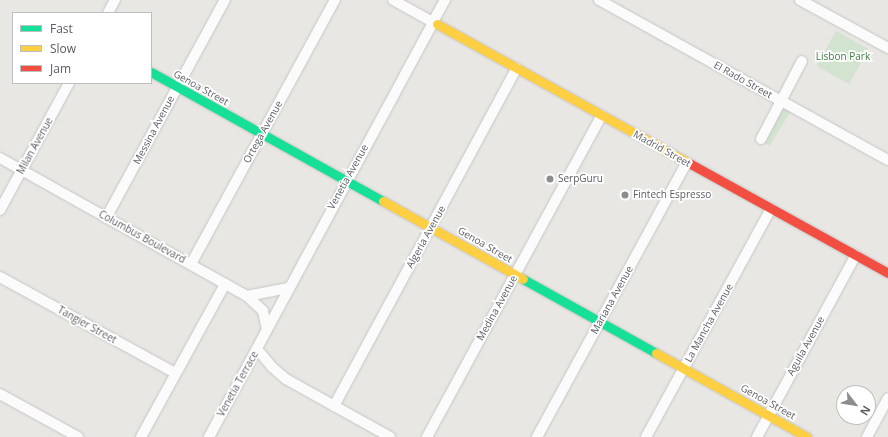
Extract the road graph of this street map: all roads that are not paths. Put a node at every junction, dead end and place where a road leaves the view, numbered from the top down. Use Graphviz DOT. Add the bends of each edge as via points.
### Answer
graph roads {
  1 [pos="115,0"];
  2 [pos="225,0"];
  3 [pos="335,0"];
  4 [pos="393,0"];
  5 [pos="445,0"];
  6 [pos="599,0"];
  7 [pos="800,0"];
  8 [pos="817,4"];
  9 [pos="109,12"];
  10 [pos="433,22"];
  11 [pos="888,48"];
  12 [pos="802,61"];
  13 [pos="517,68"];
  14 [pos="152,73"];
  15 [pos="68,84"];
  16 [pos="177,87"];
  17 [pos="780,101"];
  18 [pos="602,115"];
  19 [pos="262,134"];
  20 [pos="761,139"];
  21 [pos="0,158"];
  22 [pos="888,160"];
  23 [pos="687,162"];
  24 [pos="22,170"];
  25 [pos="346,180"];
  26 [pos="771,209"];
  27 [pos="0,210"];
  28 [pos="106,218"];
  29 [pos="431,228"];
  30 [pos="856,255"];
  31 [pos="191,264"];
  32 [pos="888,273"];
  33 [pos="515,275"];
  34 [pos="0,277"];
  35 [pos="225,284"];
  36 [pos="288,288"];
  37 [pos="248,296"];
  38 [pos="600,321"];
  39 [pos="267,330"];
  40 [pos="257,349"];
  41 [pos="684,368"];
  42 [pos="175,373"];
  43 [pos="0,394"];
  44 [pos="888,398"];
  45 [pos="334,406"];
  46 [pos="768,416"];
  47 [pos="78,437"];
  48 [pos="141,437"];
  49 [pos="209,437"];
  50 [pos="390,437"];
  51 [pos="427,437"];
  52 [pos="537,437"];
  53 [pos="646,437"];
  54 [pos="757,437"];
  55 [pos="808,437"];
  56 [pos="867,437"];
  1 -- 9 [label="street"];
  2 -- 16 [label="street, Messina Avenue"];
  3 -- 19 [label="street, Ortega Avenue"];
  4 -- 10 [label="street, Madrid Street"];
  5 -- 10 [label="street, Venetia Avenue"];
  6 -- 17 [label="street, El Rado Street"];
  7 -- 8 [label="street"];
  8 -- 11 [label="street"];
  10 -- 13 [label="street, Madrid Street"];
  10 -- 25 [label="street, Venetia Avenue"];
  12 -- 17 [label="street"];
  13 -- 18 [label="street, Madrid Street"];
  13 -- 29 [label="street, Algeria Avenue"];
  14 -- 16 [label="street, Genoa Street"];
  15 -- 24 [label="street, Milan Avenue"];
  16 -- 19 [label="street, Genoa Street"];
  16 -- 28 [label="street, Messina Avenue"];
  17 -- 20 [label="street"];
  17 -- 22 [label="street, El Rado Street"];
  18 -- 23 [label="street, Madrid Street"];
  18 -- 33 [label="street, Medina Avenue"];
  19 -- 25 [label="street, Genoa Street"];
  19 -- 31 [label="street, Ortega Avenue"];
  21 -- 24 [label="street, Columbus Boulevard"];
  23 -- 26 [label="street, Madrid Street"];
  23 -- 38 [label="street, Mariana Avenue"];
  24 -- 27 [label="street, Milan Avenue"];
  24 -- 28 [label="street, Columbus Boulevard"];
  25 -- 29 [label="street, Genoa Street"];
  25 -- 36 [label="street, Venetia Avenue"];
  26 -- 30 [label="street, Madrid Street"];
  26 -- 41 [label="street, La Mancha Avenue"];
  28 -- 31 [label="street, Columbus Boulevard"];
  29 -- 33 [label="street, Genoa Street"];
  29 -- 45 [label="street, Algeria Avenue"];
  30 -- 32 [label="street, Madrid Street"];
  30 -- 46 [label="street, Aguila Avenue"];
  31 -- 35 [label="street, Columbus Boulevard"];
  33 -- 38 [label="street, Genoa Street"];
  33 -- 51 [label="street, Medina Avenue"];
  34 -- 42 [label="street, Tangier Street"];
  35 -- 37 [label="street, Columbus Boulevard"];
  35 -- 42 [label="street"];
  36 -- 37 [label="street"];
  36 -- 39 [label="street, Venetia Avenue"];
  37 -- 39 [label="street, Columbus Boulevard" via="263,311"];
  38 -- 41 [label="street, Genoa Street"];
  38 -- 52 [label="street, Mariana Avenue"];
  39 -- 40 [label="street, Venetia Terrace"];
  40 -- 45 [label="street" via="280,375"];
  40 -- 49 [label="street, Venetia Terrace"];
  41 -- 46 [label="street, Genoa Street"];
  41 -- 53 [label="street, La Mancha Avenue"];
  42 -- 48 [label="street"];
  43 -- 47 [label="street"];
  44 -- 56 [label="street"];
  45 -- 50 [label="street"];
  46 -- 54 [label="street, Aguila Avenue"];
  46 -- 55 [label="street, Genoa Street"];
}
